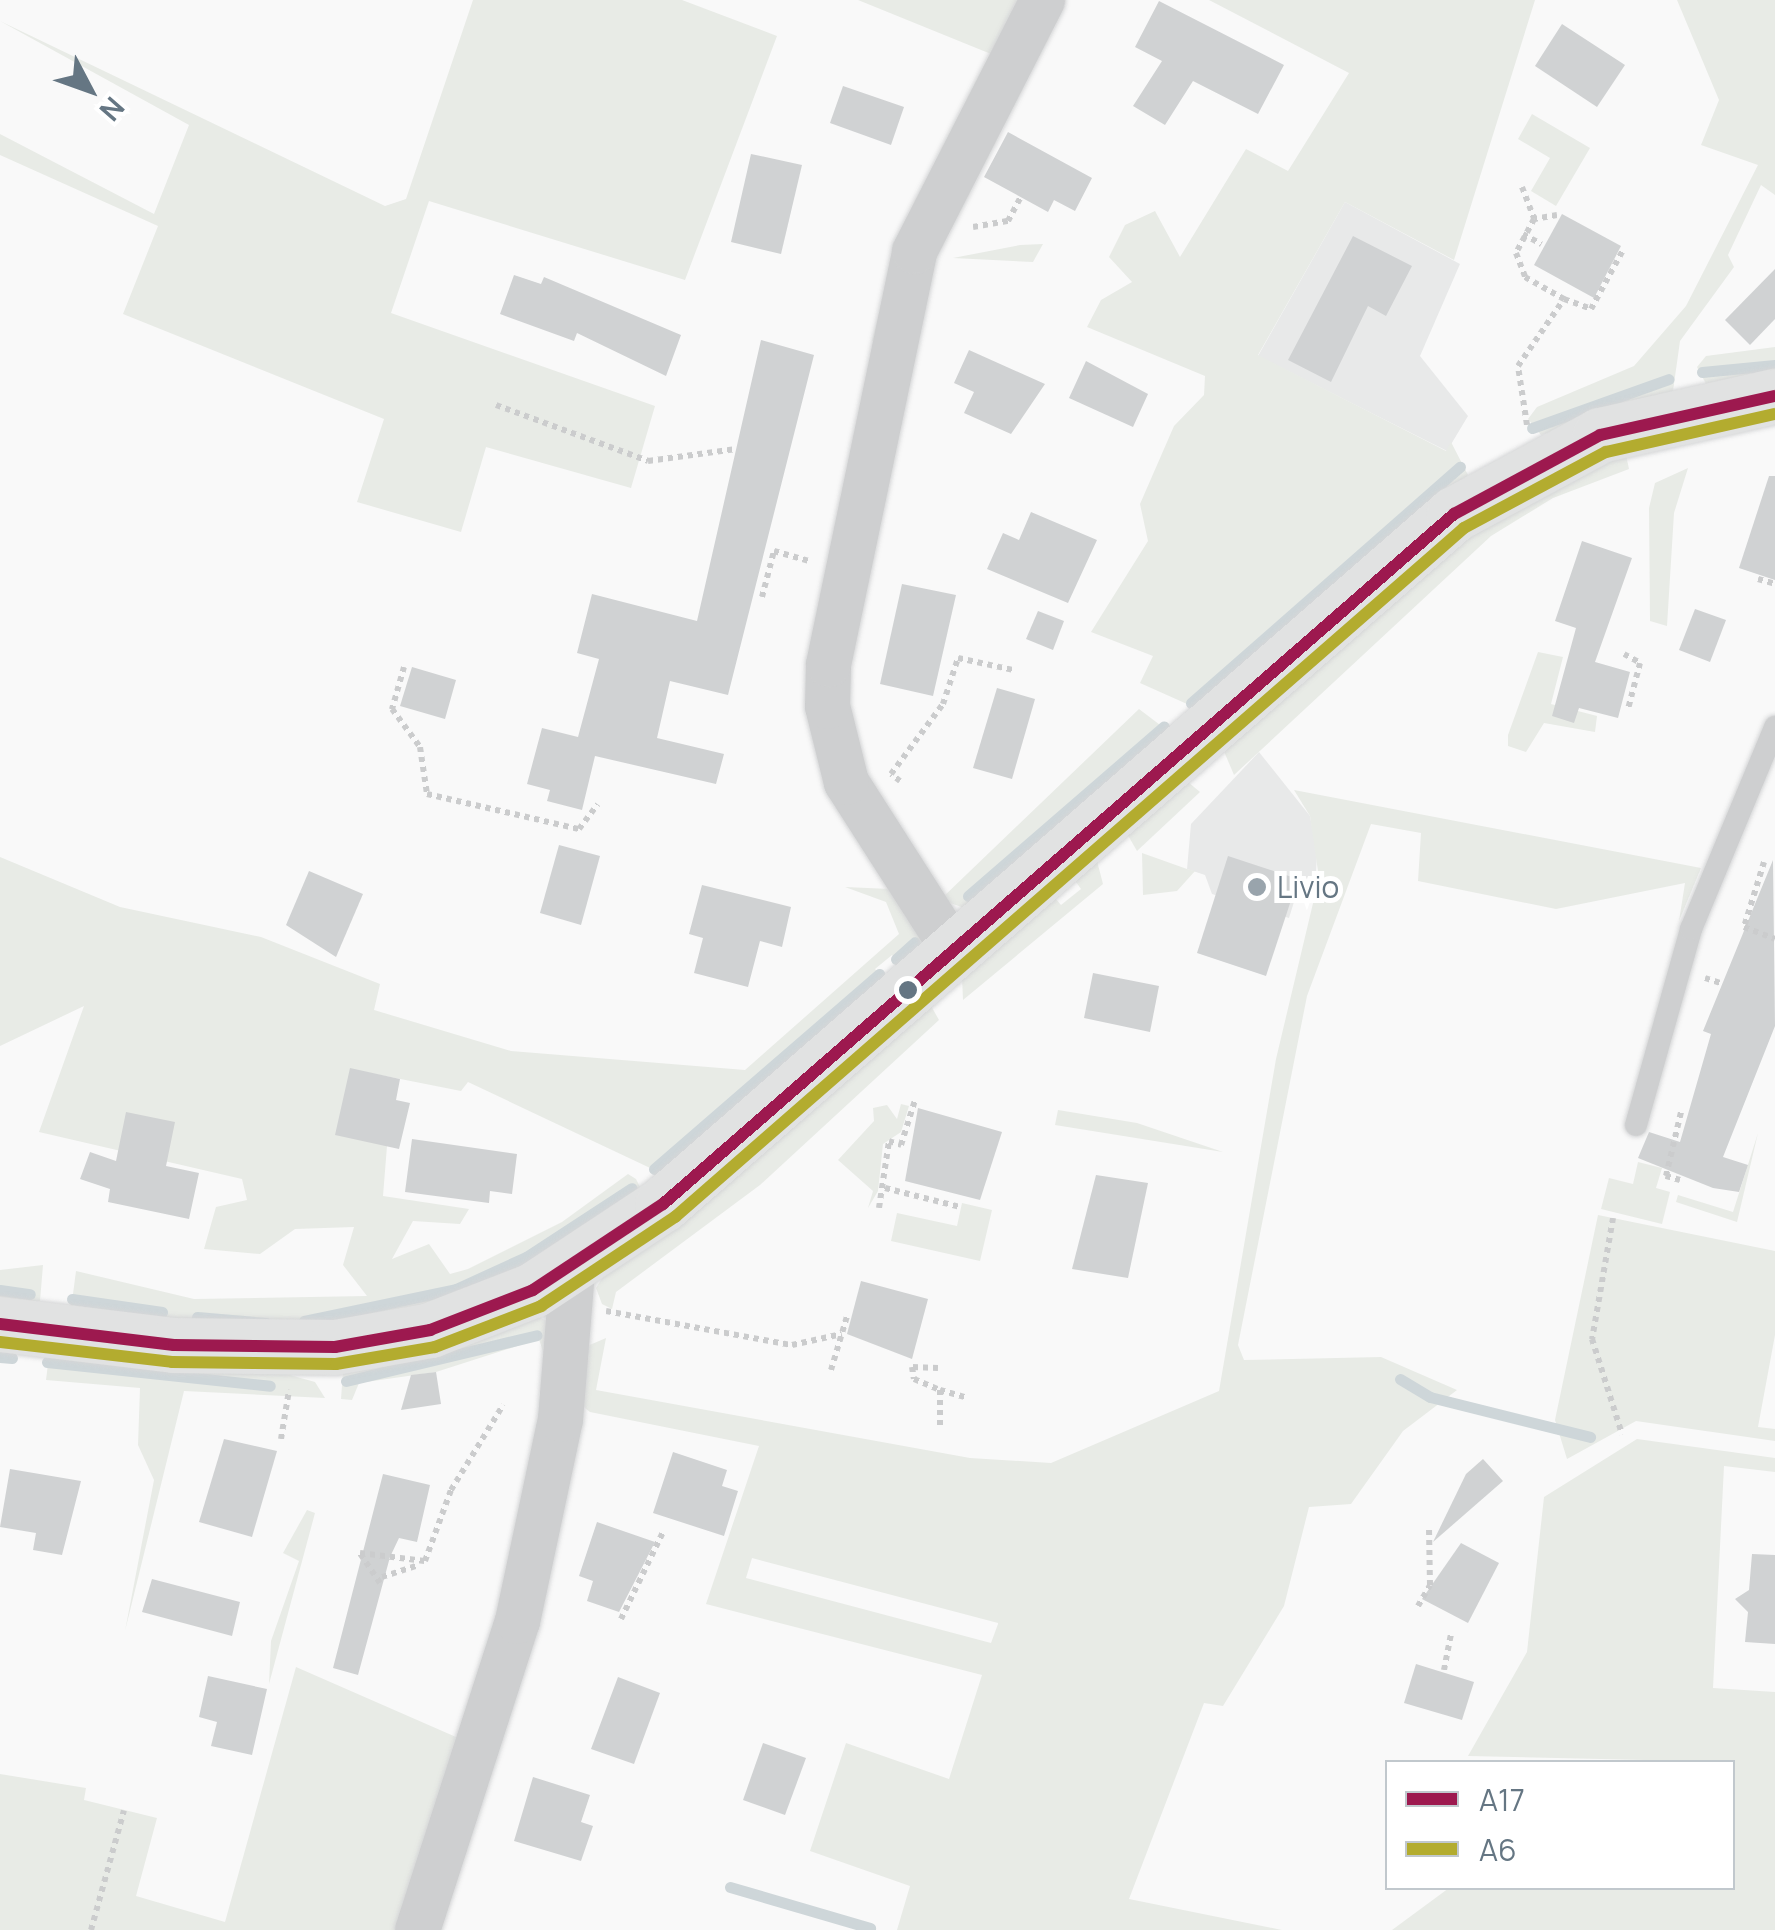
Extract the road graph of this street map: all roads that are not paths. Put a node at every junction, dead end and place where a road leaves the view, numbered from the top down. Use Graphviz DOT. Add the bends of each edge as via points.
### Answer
graph roads {
  1 [pos="1042,0"];
  2 [pos="1775,396"];
  3 [pos="1775,728"];
  4 [pos="954,951"];
  5 [pos="1636,1125"];
  6 [pos="572,1269"];
  7 [pos="0,1324"];
  8 [pos="417,1930"];
  1 -- 4 [label="street" via="914,250 828,664 828,717 846,782"];
  2 -- 4 [label="street" via="1639,421 1490,489"];
  3 -- 5 [label="lane" via="1691,929"];
  4 -- 6 [label="street" via="663,1204"];
  6 -- 7 [label="street" via="459,1322 334,1348 174,1346"];
  6 -- 8 [label="street" via="560,1419 518,1621"];
}
